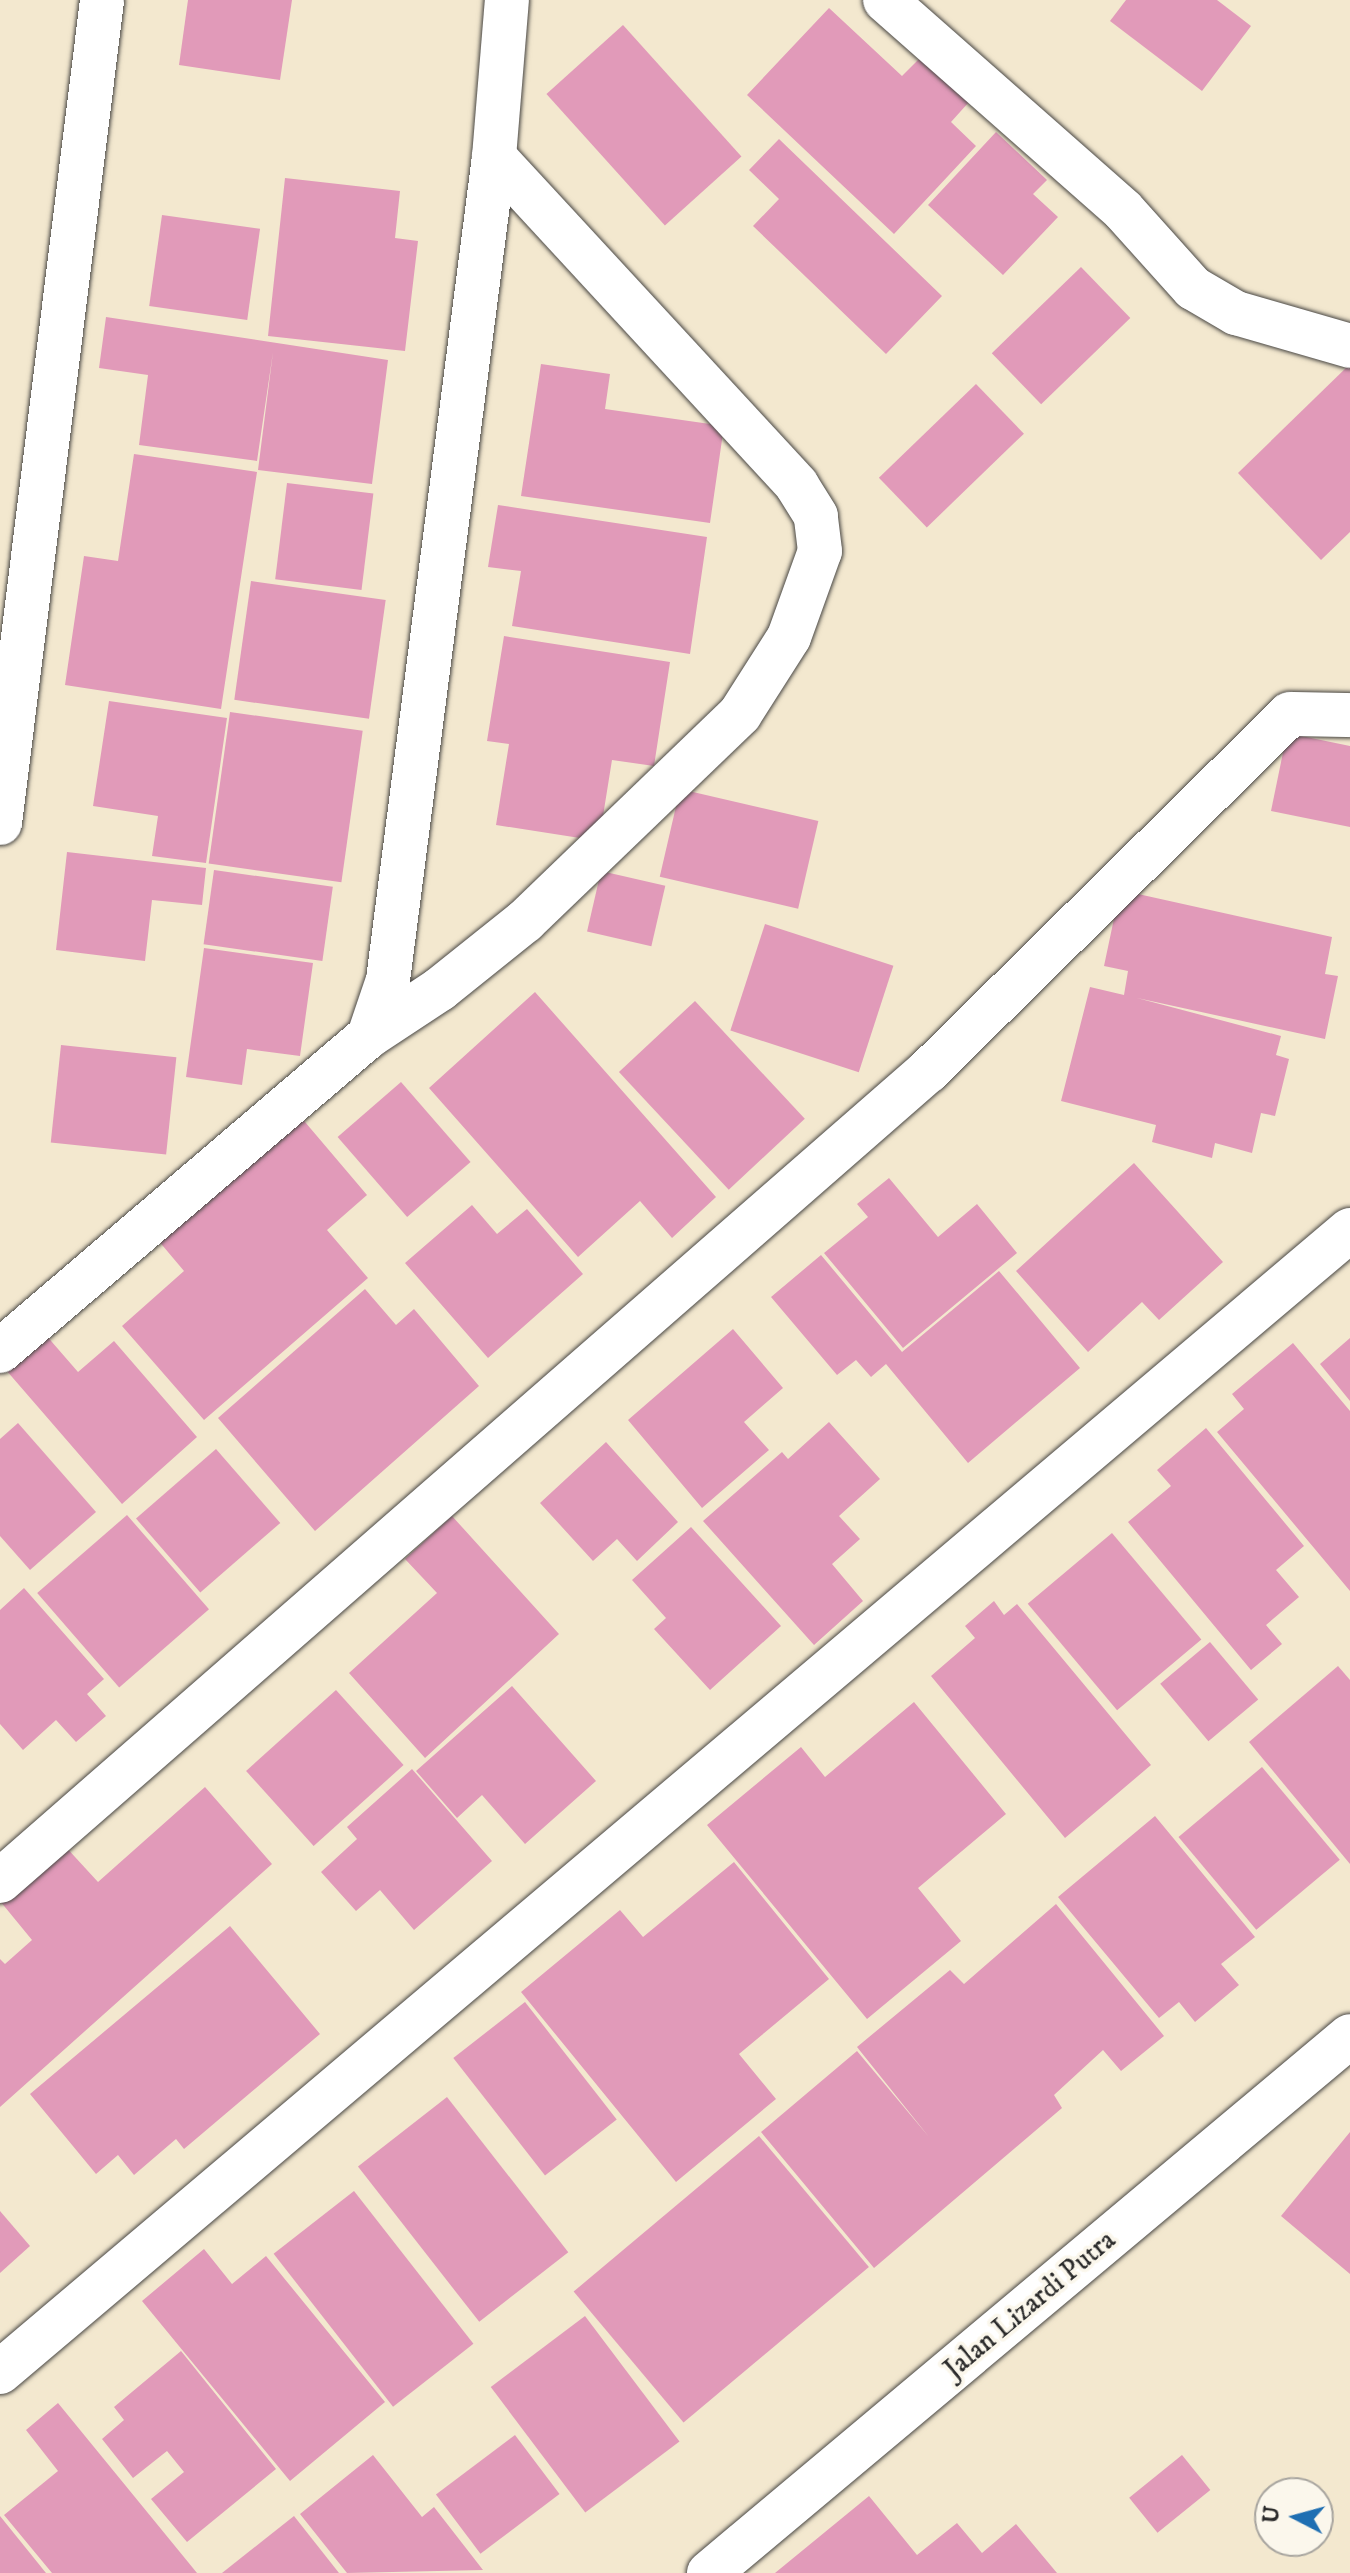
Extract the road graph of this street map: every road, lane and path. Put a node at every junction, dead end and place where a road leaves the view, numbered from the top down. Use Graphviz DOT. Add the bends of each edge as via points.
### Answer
graph roads {
  1 [pos="102,0"];
  2 [pos="507,0"];
  3 [pos="885,0"];
  4 [pos="494,157"];
  5 [pos="1350,346"];
  6 [pos="1350,715"];
  7 [pos="0,823"];
  8 [pos="369,1036"];
  9 [pos="1350,1230"];
  10 [pos="0,1351"];
  11 [pos="0,1881"];
  12 [pos="1340,2060"];
  13 [pos="0,2372"];
  14 [pos="709,2573"];
  1 -- 7 [label="street"];
  2 -- 4 [label="street"];
  3 -- 5 [label="street" via="1123,210 1193,288 1236,313"];
  4 -- 8 [label="street" via="388,980"];
  4 -- 8 [label="street" via="797,485 816,516 820,551 789,637 740,714 525,921 440,989"];
  6 -- 11 [label="street" via="1290,714 928,1071"];
  8 -- 10 [label="street"];
  9 -- 13 [label="street"];
  12 -- 14 [label="street, Jalan Lizardi Putra"];
}
